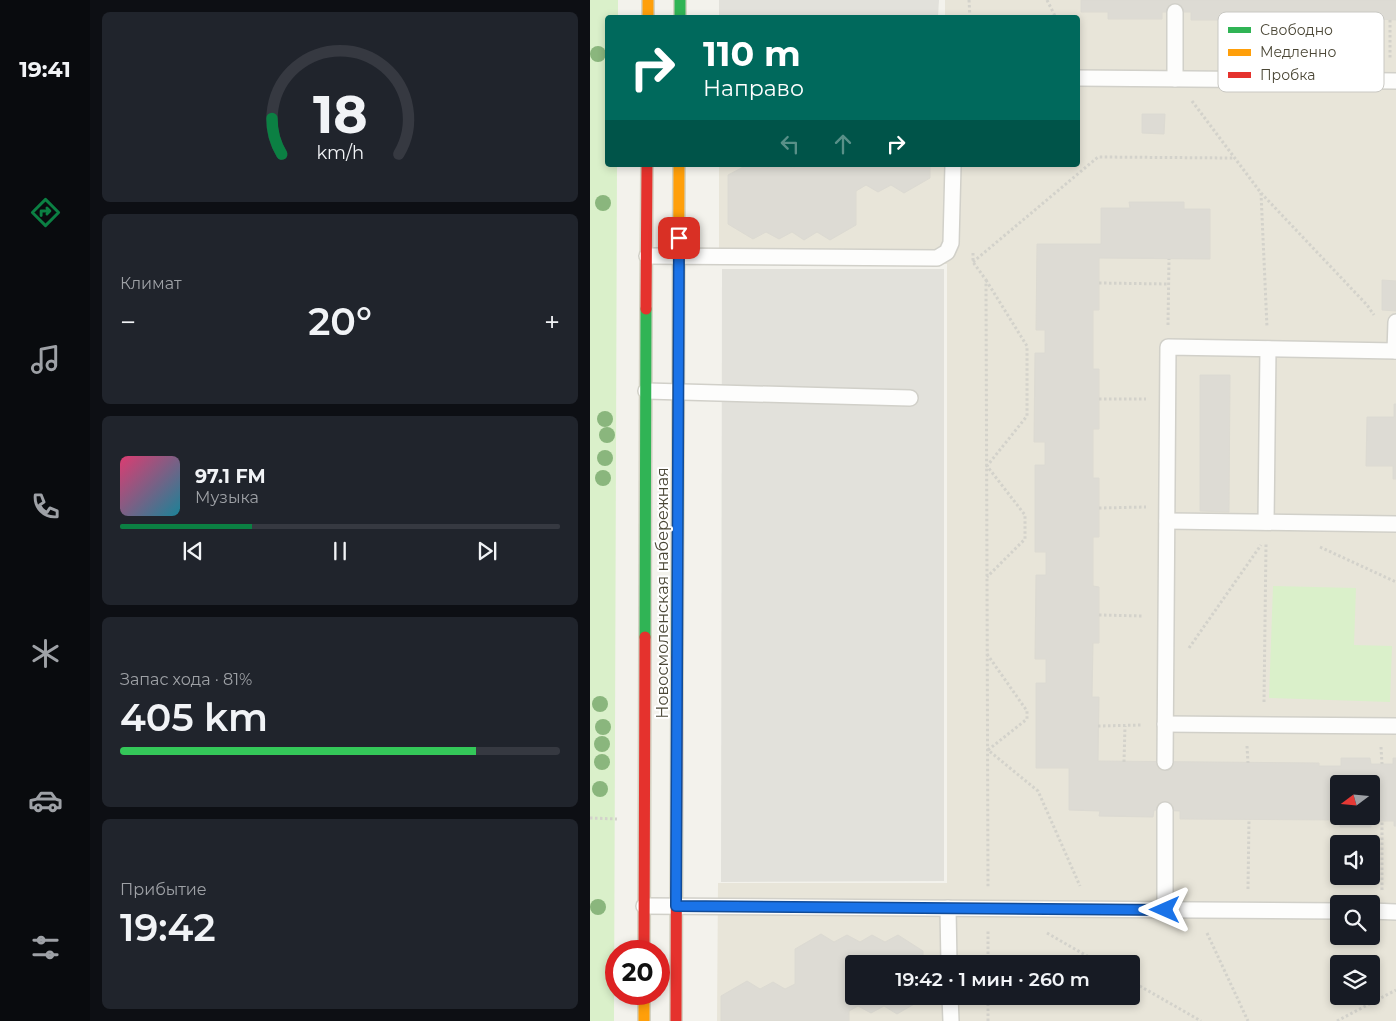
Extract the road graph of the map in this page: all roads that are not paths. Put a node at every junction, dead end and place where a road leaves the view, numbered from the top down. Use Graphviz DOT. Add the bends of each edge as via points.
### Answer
graph roads {
  1 [pos="648,0"];
  2 [pos="680,0"];
  3 [pos="1175,12"];
  4 [pos="648,15"];
  5 [pos="680,15"];
  6 [pos="1080,78"];
  7 [pos="1175,78"];
  8 [pos="1218,79"];
  9 [pos="647,167"];
  10 [pos="679,167"];
  11 [pos="953,167"];
  12 [pos="647,256"];
  13 [pos="679,256"];
  14 [pos="1396,322"];
  15 [pos="1268,349"];
  16 [pos="1396,351"];
  17 [pos="646,391"];
  18 [pos="678,393"];
  19 [pos="910,398"];
  20 [pos="1167,514"];
  21 [pos="1266,522"];
  22 [pos="1396,524"];
  23 [pos="1165,724"];
  24 [pos="1396,726"];
  25 [pos="1165,762"];
  26 [pos="1165,810"];
  27 [pos="644,906"];
  28 [pos="676,906"];
  29 [pos="948,908"];
  30 [pos="1165,910"];
  31 [pos="1330,911"];
  32 [pos="644,940"];
  33 [pos="949,955"];
  34 [pos="644,1005"];
  35 [pos="950,1005"];
  36 [pos="644,1021"];
  37 [pos="676,1021"];
  38 [pos="950,1021"];
  1 -- 4 [label="street"];
  2 -- 5 [label="street"];
  3 -- 7 [label="lane"];
  6 -- 7 [label="lane"];
  7 -- 8 [label="lane"];
  9 -- 12 [label="street, Новосмоленская набережная"];
  10 -- 13 [label="street, Новосмоленская набережная"];
  11 -- 13 [label="lane" via="952,243 947,252 937,258"];
  12 -- 13 [label="lane"];
  12 -- 17 [label="street, Новосмоленская набережная"];
  13 -- 18 [label="street, Новосмоленская набережная"];
  14 -- 16 [label="lane"];
  15 -- 16 [label="lane"];
  15 -- 20 [label="lane" via="1168,347"];
  15 -- 21 [label="lane"];
  17 -- 18 [label="lane"];
  17 -- 27 [label="street, Новосмоленская набережная"];
  18 -- 19 [label="lane"];
  18 -- 28 [label="street, Новосмоленская набережная"];
  20 -- 21 [label="lane"];
  20 -- 23 [label="lane"];
  21 -- 22 [label="lane"];
  23 -- 24 [label="lane"];
  23 -- 25 [label="lane"];
  26 -- 30 [label="lane"];
  27 -- 28 [label="lane"];
  27 -- 32 [label="street, Новосмоленская набережная"];
  28 -- 29 [label="lane"];
  28 -- 37 [label="street, Новосмоленская набережная"];
  29 -- 30 [label="lane"];
  29 -- 33 [label="lane"];
  30 -- 31 [label="lane"];
  34 -- 36 [label="street"];
  35 -- 38 [label="lane"];
}
